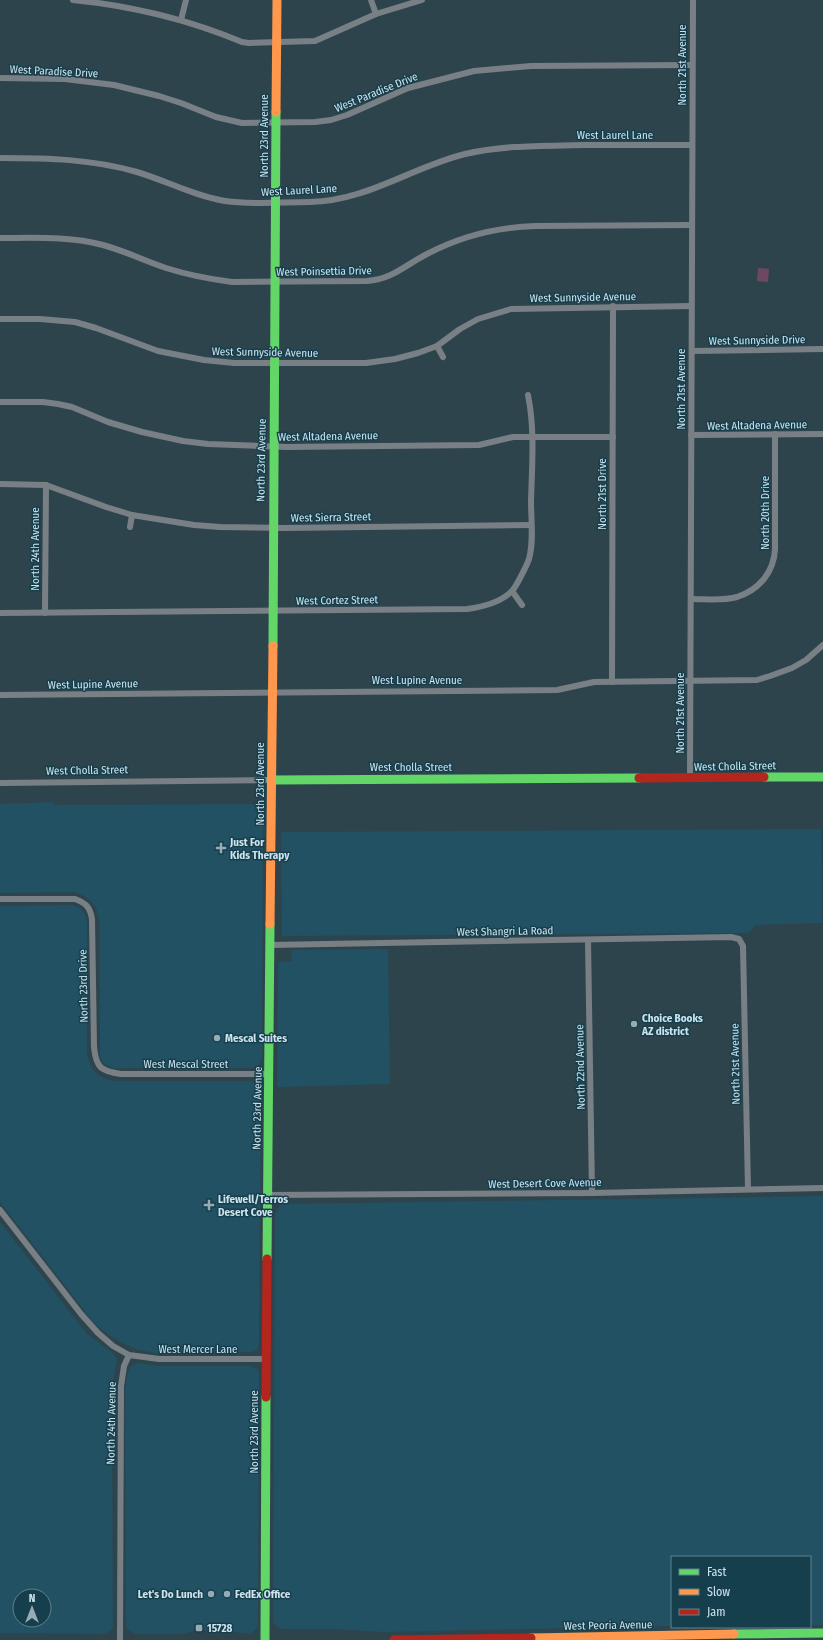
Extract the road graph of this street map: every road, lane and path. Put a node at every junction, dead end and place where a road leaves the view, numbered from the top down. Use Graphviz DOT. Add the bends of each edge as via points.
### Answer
graph roads {
  1 [pos="73,0"];
  2 [pos="186,0"];
  3 [pos="277,0"];
  4 [pos="371,0"];
  5 [pos="422,0"];
  6 [pos="692,0"];
  7 [pos="376,14"];
  8 [pos="181,20"];
  9 [pos="276,42"];
  10 [pos="692,65"];
  11 [pos="0,78"];
  12 [pos="276,123"];
  13 [pos="692,145"];
  14 [pos="0,158"];
  15 [pos="275,202"];
  16 [pos="692,225"];
  17 [pos="0,238"];
  18 [pos="275,282"];
  19 [pos="613,306"];
  20 [pos="691,306"];
  21 [pos="0,319"];
  22 [pos="437,346"];
  23 [pos="823,349"];
  24 [pos="692,351"];
  25 [pos="443,357"];
  26 [pos="275,363"];
  27 [pos="528,395"];
  28 [pos="0,402"];
  29 [pos="775,434"];
  30 [pos="823,434"];
  31 [pos="691,435"];
  32 [pos="532,437"];
  33 [pos="613,437"];
  34 [pos="274,447"];
  35 [pos="0,484"];
  36 [pos="46,485"];
  37 [pos="132,515"];
  38 [pos="531,526"];
  39 [pos="130,527"];
  40 [pos="273,528"];
  41 [pos="512,591"];
  42 [pos="691,599"];
  43 [pos="522,605"];
  44 [pos="273,611"];
  45 [pos="0,613"];
  46 [pos="45,613"];
  47 [pos="823,645"];
  48 [pos="690,681"];
  49 [pos="612,682"];
  50 [pos="272,692"];
  51 [pos="0,695"];
  52 [pos="823,777"];
  53 [pos="690,778"];
  54 [pos="271,780"];
  55 [pos="0,783"];
  56 [pos="0,899"];
  57 [pos="739,939"];
  58 [pos="588,940"];
  59 [pos="270,945"];
  60 [pos="102,1070"];
  61 [pos="270,1074"];
  62 [pos="823,1188"];
  63 [pos="748,1189"];
  64 [pos="592,1193"];
  65 [pos="267,1196"];
  66 [pos="0,1210"];
  67 [pos="129,1355"];
  68 [pos="267,1359"];
  69 [pos="823,1633"];
  70 [pos="688,1638"];
  71 [pos="120,1640"];
  72 [pos="265,1640"];
  73 [pos="394,1640"];
  1 -- 8 [label="street" via="113,4"];
  2 -- 8 [label="street"];
  3 -- 9 [label="street, North 23rd Avenue"];
  4 -- 7 [label="street"];
  5 -- 7 [label="street"];
  6 -- 10 [label="street, North 21st Avenue"];
  7 -- 9 [label="street" via="315,41"];
  8 -- 9 [label="street" via="242,42"];
  9 -- 12 [label="street, North 23rd Avenue"];
  10 -- 12 [label="street, West Paradise Drive" via="531,66 474,71 408,88 331,120"];
  10 -- 13 [label="street, North 21st Avenue"];
  11 -- 12 [label="street, West Paradise Drive" via="65,79 114,85 174,100 228,121"];
  12 -- 15 [label="street, North 23rd Avenue"];
  13 -- 15 [label="street, West Laurel Lane" via="502,148 442,161 378,188 348,197 312,202"];
  13 -- 16 [label="street, North 21st Avenue"];
  14 -- 15 [label="street, West Laurel Lane" via="62,159 104,164 138,172 208,197 239,202"];
  15 -- 18 [label="street, North 23rd Avenue"];
  16 -- 18 [label="street, West Poinsettia Drive" via="508,228 472,235 443,246 398,272 378,280"];
  16 -- 20 [label="street, North 21st Avenue"];
  17 -- 18 [label="street, West Poinsettia Drive" via="80,241 120,250 165,268 191,275 232,282"];
  18 -- 26 [label="street, North 23rd Avenue"];
  19 -- 20 [label="street, West Sunnyside Avenue"];
  19 -- 22 [label="street, West Sunnyside Avenue" via="511,309 478,319"];
  19 -- 33 [label="street, North 21st Drive"];
  20 -- 24 [label="street, North 21st Avenue"];
  21 -- 26 [label="street, West Sunnyside Avenue" via="75,322 158,351 180,356 234,363"];
  22 -- 25 [label="street"];
  22 -- 26 [label="street, West Sunnyside Avenue" via="384,362"];
  23 -- 24 [label="street, West Sunnyside Drive"];
  24 -- 31 [label="street, North 21st Avenue"];
  26 -- 34 [label="street, North 23rd Avenue"];
  27 -- 32 [label="street" via="532,412"];
  28 -- 34 [label="street, West Altadena Avenue" via="58,404 142,432 184,441"];
  29 -- 30 [label="street, West Altadena Avenue"];
  29 -- 31 [label="street, West Altadena Avenue"];
  29 -- 42 [label="street, North 20th Drive" via="775,559 772,567 758,586 737,597"];
  31 -- 42 [label="street, North 21st Avenue"];
  32 -- 33 [label="street, West Altadena Avenue"];
  32 -- 34 [label="street, West Altadena Avenue" via="508,438 479,445"];
  32 -- 38 [label="street"];
  33 -- 49 [label="street, North 21st Drive"];
  34 -- 40 [label="street, North 23rd Avenue"];
  35 -- 36 [label="street, West Sierra Street"];
  36 -- 37 [label="street, West Sierra Street"];
  36 -- 46 [label="street, North 24th Avenue"];
  37 -- 39 [label="street"];
  37 -- 40 [label="street, West Sierra Street" via="194,525"];
  38 -- 40 [label="street, West Sierra Street"];
  38 -- 41 [label="street" via="529,559"];
  40 -- 44 [label="street, North 23rd Avenue"];
  41 -- 43 [label="street"];
  41 -- 44 [label="street, West Cortez Street" via="483,606 467,609"];
  42 -- 48 [label="street, North 21st Avenue"];
  44 -- 46 [label="street, West Cortez Street"];
  44 -- 50 [label="street, North 23rd Avenue"];
  45 -- 46 [label="street, West Cortez Street"];
  47 -- 48 [label="street, West Lupine Avenue" via="792,668 757,680"];
  48 -- 49 [label="street, West Lupine Avenue"];
  48 -- 53 [label="street, North 21st Avenue"];
  49 -- 50 [label="street, West Lupine Avenue" via="582,683 557,690"];
  50 -- 51 [label="street, West Lupine Avenue"];
  50 -- 54 [label="street, North 23rd Avenue"];
  52 -- 53 [label="street, West Cholla Street"];
  53 -- 54 [label="street, West Cholla Street"];
  54 -- 55 [label="street, West Cholla Street"];
  54 -- 59 [label="street, North 23rd Avenue"];
  56 -- 60 [label="street, North 23rd Drive" via="75,899 85,903 90,909 95,1057"];
  57 -- 58 [label="street, West Shangri La Road" via="731,937"];
  57 -- 63 [label="street, North 21st Avenue" via="743,946"];
  58 -- 59 [label="street, West Shangri La Road"];
  58 -- 64 [label="street, North 22nd Avenue"];
  59 -- 61 [label="street, North 23rd Avenue"];
  60 -- 61 [label="street, West Mescal Street" via="121,1074"];
  61 -- 65 [label="street, North 23rd Avenue"];
  62 -- 63 [label="street, West Desert Cove Avenue"];
  63 -- 64 [label="street, West Desert Cove Avenue"];
  64 -- 65 [label="street, West Desert Cove Avenue"];
  65 -- 68 [label="street, North 23rd Avenue"];
  66 -- 67 [label="street" via="98,1333"];
  67 -- 68 [label="street, West Mercer Lane" via="159,1359"];
  67 -- 71 [label="street, North 24th Avenue" via="124,1366 121,1386"];
  68 -- 72 [label="street, North 23rd Avenue"];
  69 -- 70 [label="street, West Peoria Avenue"];
  70 -- 73 [label="street, West Peoria Avenue"];
}
